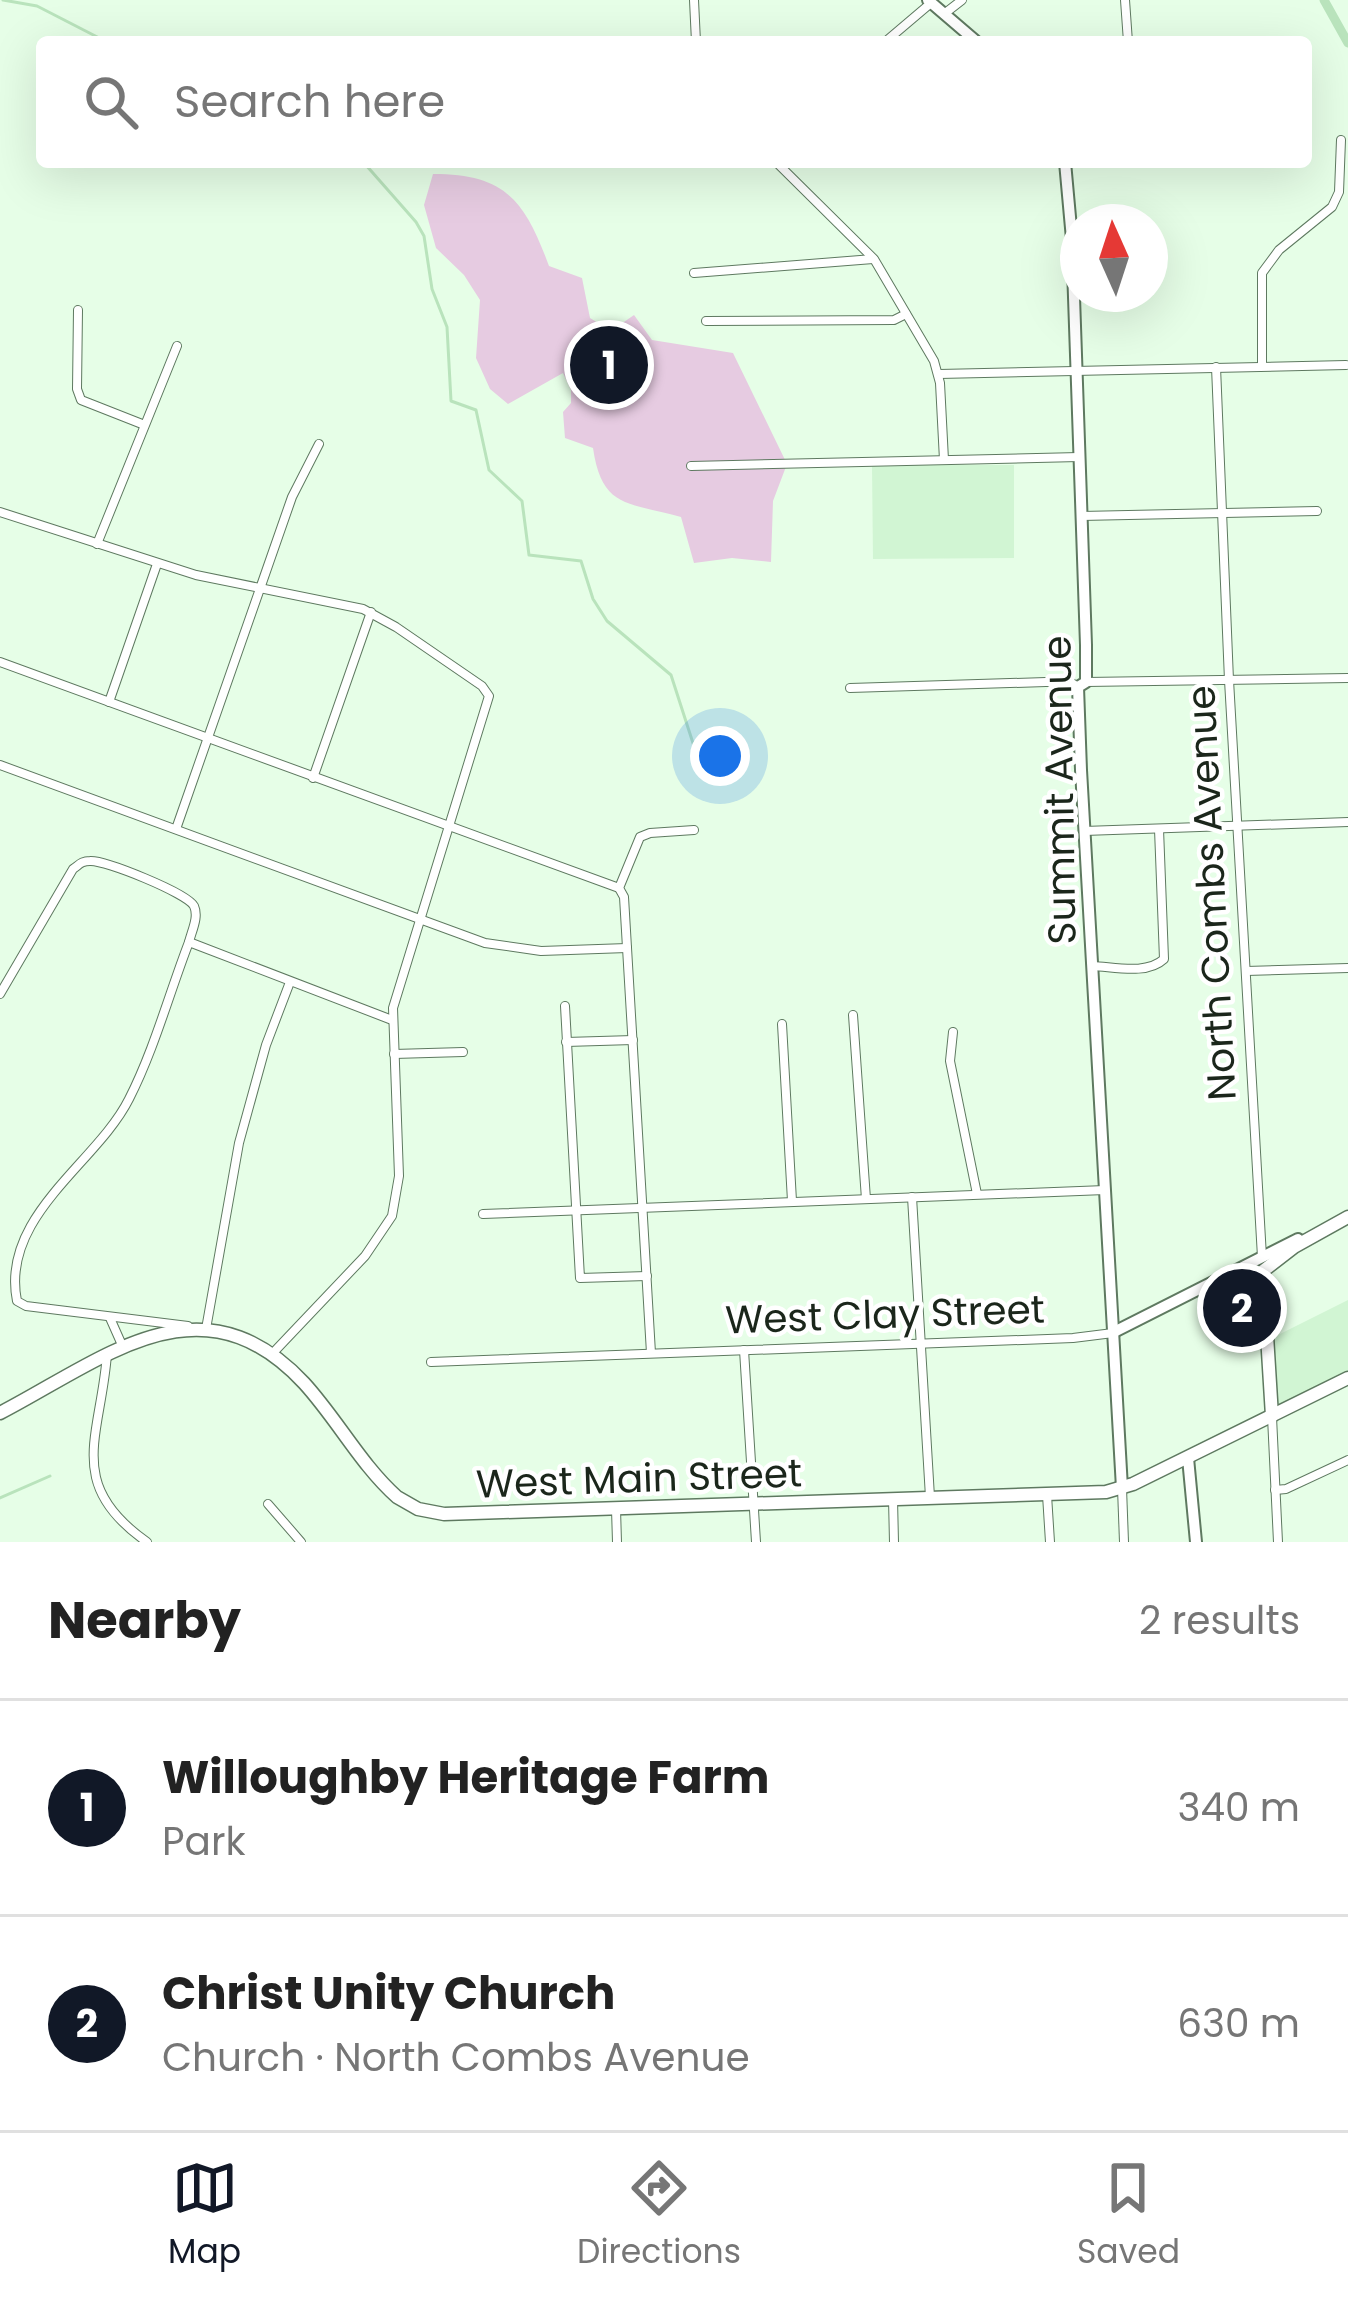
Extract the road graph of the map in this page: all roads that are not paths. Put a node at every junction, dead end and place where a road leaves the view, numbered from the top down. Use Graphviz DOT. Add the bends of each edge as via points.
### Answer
graph roads {
  1 [pos="694,0"];
  2 [pos="962,0"];
  3 [pos="1125,0"];
  4 [pos="930,2"];
  5 [pos="942,15"];
  6 [pos="696,36"];
  7 [pos="892,36"];
  8 [pos="968,36"];
  9 [pos="1128,36"];
  10 [pos="1341,140"];
  11 [pos="782,168"];
  12 [pos="1066,168"];
  13 [pos="874,259"];
  14 [pos="694,273"];
  15 [pos="77,310"];
  16 [pos="906,314"];
  17 [pos="706,322"];
  18 [pos="177,346"];
  19 [pos="1346,365"];
  20 [pos="1262,366"];
  21 [pos="1216,367"];
  22 [pos="1076,370"];
  23 [pos="939,374"];
  24 [pos="142,424"];
  25 [pos="320,444"];
  26 [pos="1079,458"];
  27 [pos="944,460"];
  28 [pos="691,466"];
  29 [pos="1317,511"];
  30 [pos="0,512"];
  31 [pos="1223,513"];
  32 [pos="1081,516"];
  33 [pos="97,544"];
  34 [pos="158,564"];
  35 [pos="261,587"];
  36 [pos="371,612"];
  37 [pos="0,662"];
  38 [pos="1348,678"];
  39 [pos="1229,680"];
  40 [pos="1082,684"];
  41 [pos="850,688"];
  42 [pos="109,702"];
  43 [pos="208,739"];
  44 [pos="0,765"];
  45 [pos="313,778"];
  46 [pos="1348,822"];
  47 [pos="1238,826"];
  48 [pos="447,827"];
  49 [pos="176,829"];
  50 [pos="694,830"];
  51 [pos="1159,830"];
  52 [pos="1084,831"];
  53 [pos="619,889"];
  54 [pos="419,919"];
  55 [pos="189,942"];
  56 [pos="627,948"];
  57 [pos="1093,966"];
  58 [pos="1348,968"];
  59 [pos="1246,971"];
  60 [pos="290,982"];
  61 [pos="0,994"];
  62 [pos="565,1006"];
  63 [pos="853,1015"];
  64 [pos="392,1019"];
  65 [pos="782,1024"];
  66 [pos="953,1032"];
  67 [pos="633,1040"];
  68 [pos="566,1042"];
  69 [pos="464,1052"];
  70 [pos="394,1054"];
  71 [pos="1106,1190"];
  72 [pos="977,1194"];
  73 [pos="912,1197"];
  74 [pos="866,1199"];
  75 [pos="792,1201"];
  76 [pos="643,1207"];
  77 [pos="576,1210"];
  78 [pos="483,1214"];
  79 [pos="1348,1217"];
  80 [pos="1263,1264"];
  81 [pos="646,1276"];
  82 [pos="110,1318"];
  83 [pos="201,1328"];
  84 [pos="1114,1332"];
  85 [pos="920,1343"];
  86 [pos="122,1345"];
  87 [pos="744,1350"];
  88 [pos="651,1352"];
  89 [pos="107,1353"];
  90 [pos="272,1354"];
  91 [pos="430,1362"];
  92 [pos="1348,1378"];
  93 [pos="0,1413"];
  94 [pos="1272,1416"];
  95 [pos="1188,1458"];
  96 [pos="1348,1460"];
  97 [pos="1122,1488"];
  98 [pos="1275,1490"];
  99 [pos="1047,1494"];
  100 [pos="930,1498"];
  101 [pos="892,1499"];
  102 [pos="268,1504"];
  103 [pos="753,1504"];
  104 [pos="616,1509"];
  105 [pos="147,1542"];
  106 [pos="301,1542"];
  107 [pos="617,1542"];
  108 [pos="756,1542"];
  109 [pos="894,1542"];
  110 [pos="1050,1542"];
  111 [pos="1124,1542"];
  112 [pos="1196,1542"];
  113 [pos="1278,1542"];
  1 -- 6 [label="street"];
  2 -- 5 [label="street"];
  3 -- 9 [label="street"];
  4 -- 5 [label="street"];
  4 -- 7 [label="street"];
  5 -- 8 [label="street"];
  10 -- 20 [label="street" via="1337,200 1262,273"];
  11 -- 13 [label="street"];
  12 -- 22 [label="street, Summit Avenue"];
  13 -- 14 [label="street"];
  13 -- 16 [label="street"];
  15 -- 24 [label="street" via="81,400"];
  16 -- 17 [label="street"];
  16 -- 23 [label="street"];
  18 -- 24 [label="street"];
  19 -- 20 [label="street"];
  20 -- 21 [label="street"];
  21 -- 22 [label="street"];
  21 -- 31 [label="street, North Combs Avenue"];
  22 -- 23 [label="street"];
  22 -- 26 [label="street, Summit Avenue"];
  23 -- 27 [label="street"];
  24 -- 33 [label="street"];
  25 -- 35 [label="street" via="292,496"];
  26 -- 27 [label="street"];
  26 -- 32 [label="street, Summit Avenue"];
  27 -- 28 [label="street"];
  29 -- 31 [label="street"];
  30 -- 33 [label="street"];
  31 -- 32 [label="street"];
  31 -- 39 [label="street, North Combs Avenue"];
  32 -- 40 [label="street, Summit Avenue"];
  33 -- 34 [label="street"];
  34 -- 35 [label="street"];
  34 -- 42 [label="street"];
  35 -- 36 [label="street"];
  35 -- 43 [label="street"];
  36 -- 45 [label="street"];
  36 -- 48 [label="street" via="489,696"];
  37 -- 42 [label="street"];
  38 -- 39 [label="street"];
  39 -- 40 [label="street"];
  39 -- 47 [label="street, North Combs Avenue"];
  40 -- 41 [label="street"];
  40 -- 52 [label="street, Summit Avenue"];
  42 -- 43 [label="street"];
  43 -- 45 [label="street"];
  43 -- 49 [label="street"];
  44 -- 49 [label="street"];
  45 -- 48 [label="street"];
  46 -- 47 [label="street"];
  47 -- 51 [label="street"];
  47 -- 59 [label="street, North Combs Avenue"];
  48 -- 53 [label="street"];
  48 -- 54 [label="street"];
  49 -- 54 [label="street"];
  50 -- 53 [label="street" via="640,837"];
  51 -- 52 [label="street"];
  51 -- 57 [label="street" via="1164,959 1157,967"];
  52 -- 57 [label="street, Summit Avenue"];
  53 -- 56 [label="street"];
  54 -- 56 [label="street" via="523,950"];
  54 -- 64 [label="street"];
  55 -- 60 [label="street"];
  55 -- 61 [label="street" via="196,911 186,896 83,862"];
  55 -- 82 [label="street" via="128,1101 38,1205 16,1254 21,1304"];
  56 -- 67 [label="street"];
  57 -- 71 [label="street, Summit Avenue"];
  58 -- 59 [label="street"];
  59 -- 80 [label="street, North Combs Avenue"];
  60 -- 64 [label="street"];
  60 -- 83 [label="street" via="239,1144"];
  62 -- 68 [label="street"];
  63 -- 74 [label="street"];
  64 -- 70 [label="street"];
  65 -- 75 [label="street"];
  66 -- 72 [label="street" via="950,1061"];
  67 -- 68 [label="street"];
  67 -- 76 [label="street"];
  68 -- 77 [label="street"];
  69 -- 70 [label="street"];
  70 -- 90 [label="street" via="399,1176 392,1216"];
  71 -- 72 [label="street"];
  71 -- 84 [label="street, Summit Avenue"];
  72 -- 73 [label="street"];
  73 -- 74 [label="street"];
  73 -- 85 [label="street"];
  74 -- 75 [label="street"];
  75 -- 76 [label="street"];
  76 -- 77 [label="street"];
  76 -- 81 [label="street"];
  77 -- 78 [label="street"];
  77 -- 81 [label="street" via="580,1278"];
  79 -- 80 [label="main road, West Clay Street"];
  80 -- 84 [label="street, West Clay Street"];
  80 -- 94 [label="main road, North Combs Avenue"];
  81 -- 88 [label="street"];
  82 -- 83 [label="street"];
  82 -- 86 [label="street"];
  83 -- 86 [label="main road"];
  83 -- 90 [label="main road, West Main Street"];
  84 -- 85 [label="street, West Clay Street"];
  84 -- 97 [label="street, Summit Avenue"];
  85 -- 87 [label="street, West Clay Street"];
  85 -- 100 [label="street"];
  86 -- 89 [label="main road"];
  87 -- 88 [label="street, West Clay Street"];
  87 -- 103 [label="street"];
  88 -- 91 [label="street, West Clay Street"];
  89 -- 93 [label="main road"];
  89 -- 105 [label="street" via="93,1476"];
  90 -- 104 [label="main road, West Main Street" via="407,1504 444,1514"];
  92 -- 94 [label="main road, West Main Street"];
  94 -- 95 [label="main road, West Main Street"];
  94 -- 98 [label="street"];
  95 -- 97 [label="main road, West Main Street"];
  95 -- 112 [label="street"];
  96 -- 98 [label="street"];
  97 -- 99 [label="main road, West Main Street"];
  97 -- 111 [label="street"];
  98 -- 113 [label="street"];
  99 -- 100 [label="main road, West Main Street"];
  99 -- 110 [label="street"];
  100 -- 101 [label="main road, West Main Street"];
  101 -- 103 [label="main road, West Main Street"];
  101 -- 109 [label="street"];
  102 -- 106 [label="street"];
  103 -- 104 [label="main road, West Main Street"];
  103 -- 108 [label="street"];
  104 -- 107 [label="street"];
}
